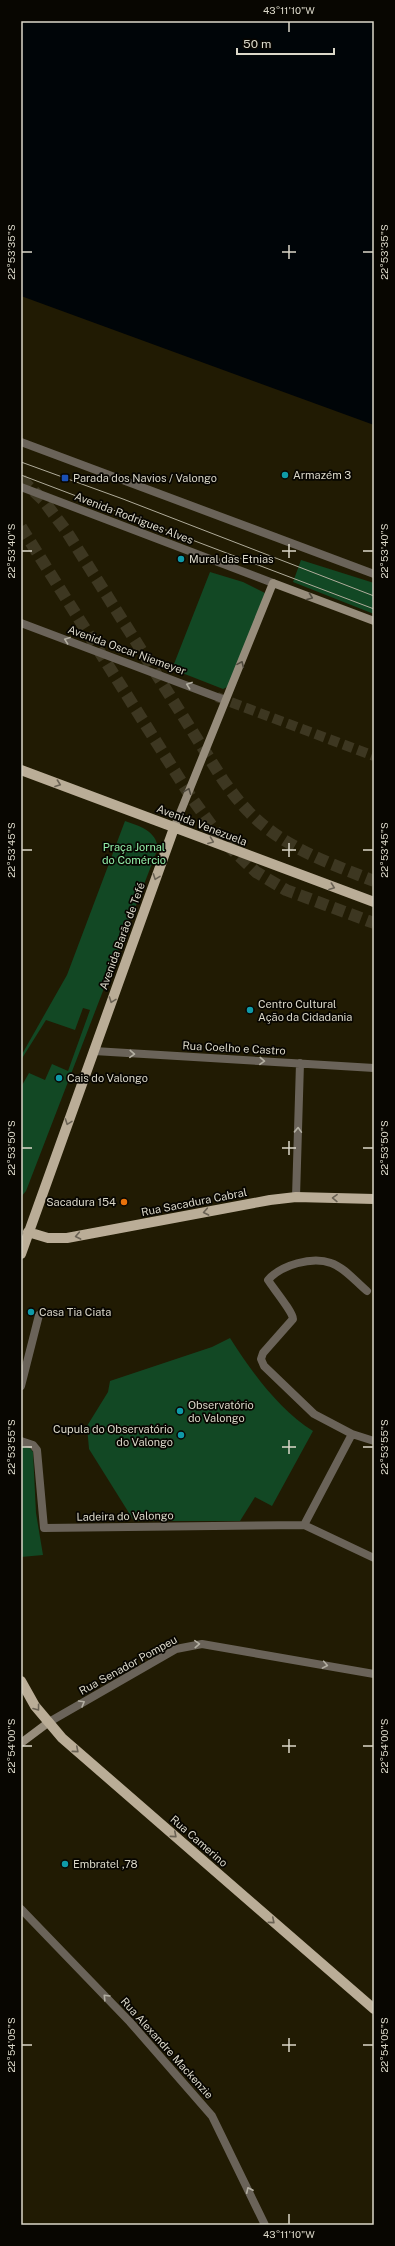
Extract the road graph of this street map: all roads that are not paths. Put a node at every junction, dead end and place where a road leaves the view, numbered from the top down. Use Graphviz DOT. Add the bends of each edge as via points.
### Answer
graph roads {
  1 [pos="21,442"];
  2 [pos="21,487"];
  3 [pos="374,574"];
  4 [pos="273,583"];
  5 [pos="374,621"];
  6 [pos="21,622"];
  7 [pos="225,700"];
  8 [pos="21,770"];
  9 [pos="174,828"];
  10 [pos="374,902"];
  11 [pos="94,1051"];
  12 [pos="300,1063"];
  13 [pos="374,1068"];
  14 [pos="296,1197"];
  15 [pos="374,1199"];
  16 [pos="24,1231"];
  17 [pos="21,1254"];
  18 [pos="367,1291"];
  19 [pos="39,1315"];
  20 [pos="21,1386"];
  21 [pos="352,1434"];
  22 [pos="21,1441"];
  23 [pos="374,1441"];
  24 [pos="304,1525"];
  25 [pos="374,1558"];
  26 [pos="374,1674"];
  27 [pos="21,1681"];
  28 [pos="49,1722"];
  29 [pos="21,1743"];
  30 [pos="21,1909"];
  31 [pos="374,2009"];
  32 [pos="265,2225"];
  1 -- 3 [label="street"];
  2 -- 4 [label="street, Avenida Rodrigues Alves"];
  4 -- 5 [label="street, Avenida Rodrigues Alves, one-way"];
  7 -- 4 [label="street, Avenida Barão de Tefé, one-way"];
  7 -- 6 [label="street, Avenida Oscar Niemeyer, one-way"];
  9 -- 7 [label="street, Avenida Barão de Tefé, one-way"];
  8 -- 9 [label="main road, Avenida Venezuela, one-way"];
  9 -- 10 [label="main road, Avenida Venezuela, one-way"];
  9 -- 11 [label="main road, Avenida Barão de Tefé, one-way"];
  11 -- 12 [label="street, Rua Coelho e Castro, one-way"];
  11 -- 16 [label="main road, Avenida Barão de Tefé, one-way"];
  12 -- 13 [label="street, Rua Coelho e Castro"];
  14 -- 12 [label="street, one-way"];
  15 -- 14 [label="main road, Rua Sacadura Cabral, one-way"];
  14 -- 16 [label="main road, Rua Sacadura Cabral, one-way" via="67,1238 40,1237"];
  16 -- 17 [label="main road"];
  18 -- 21 [label="street" via="336,1265 326,1262 288,1267 276,1272 268,1280 293,1316 261,1356 263,1364 314,1414"];
  19 -- 20 [label="street"];
  21 -- 23 [label="street"];
  21 -- 24 [label="street"];
  22 -- 24 [label="street, Ladeira do Valongo" via="33,1445 37,1450 44,1528"];
  24 -- 25 [label="street"];
  28 -- 26 [label="street, Rua Senador Pompeu, one-way" via="187,1645 202,1644"];
  27 -- 28 [label="main road, Rua Camerino, one-way" via="35,1706"];
  28 -- 29 [label="street, Rua Senador Pompeu"];
  28 -- 31 [label="main road, Rua Camerino, one-way" via="62,1738"];
  32 -- 30 [label="street, Rua Alexandre Mackenzie, one-way" via="212,2116 130,2022"];
}
